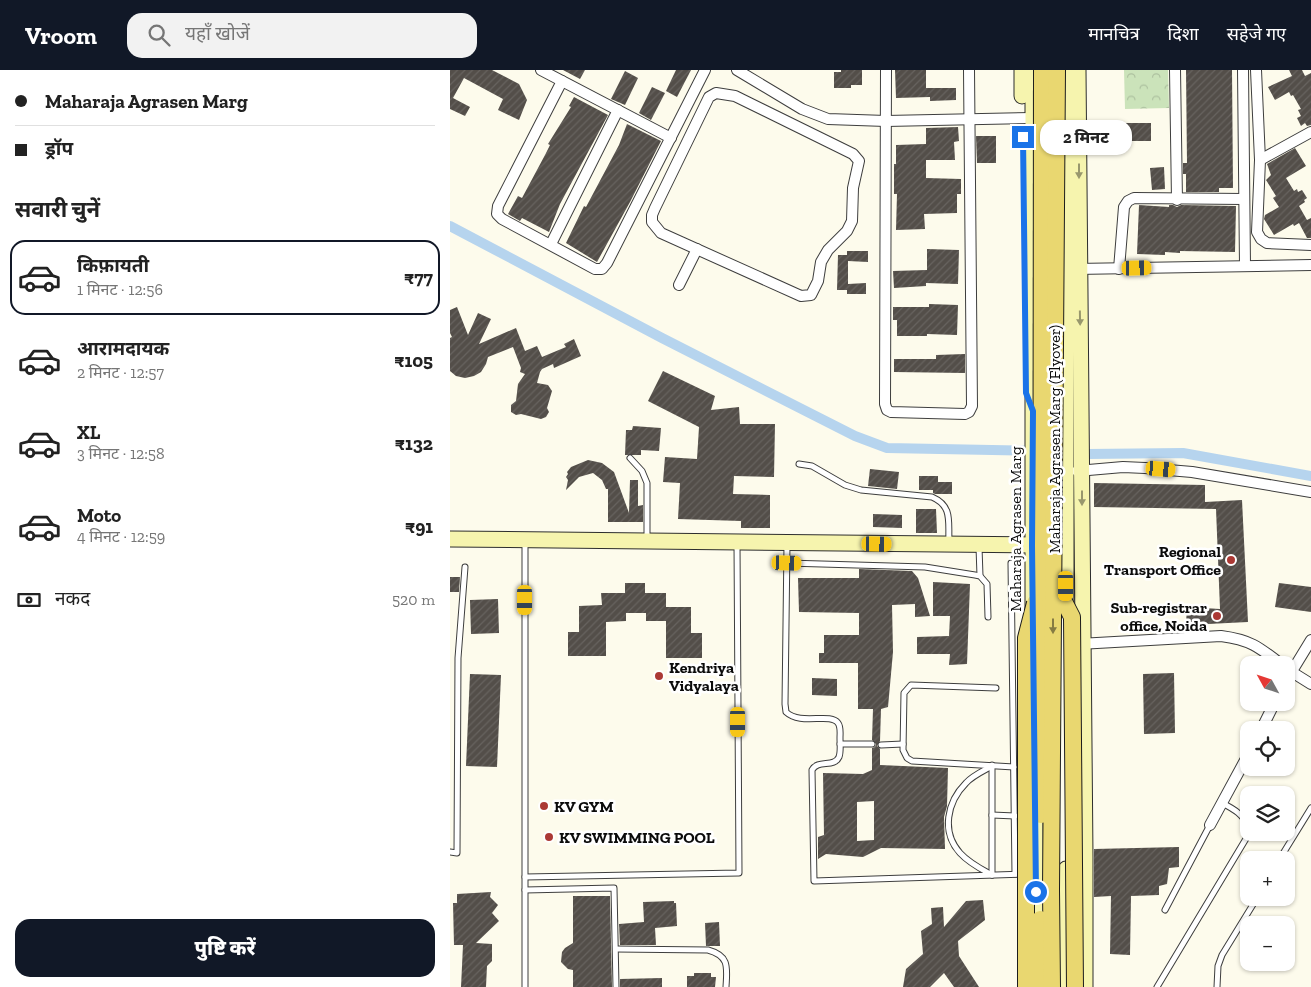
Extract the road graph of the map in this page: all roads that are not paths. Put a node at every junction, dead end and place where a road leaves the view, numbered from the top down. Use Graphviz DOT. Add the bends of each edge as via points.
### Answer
graph roads {
  1 [pos="540,70"];
  2 [pos="705,70"];
  3 [pos="737,70"];
  4 [pos="886,70"];
  5 [pos="969,70"];
  6 [pos="1022,70"];
  7 [pos="1033,70"];
  8 [pos="1042,70"];
  9 [pos="1057,70"];
  10 [pos="1066,70"];
  11 [pos="1078,70"];
  12 [pos="1175,70"];
  13 [pos="1243,70"];
  14 [pos="1256,70"];
  15 [pos="562,81"];
  16 [pos="618,110"];
  17 [pos="803,110"];
  18 [pos="1028,118"];
  19 [pos="968,120"];
  20 [pos="886,121"];
  21 [pos="795,127"];
  22 [pos="1311,132"];
  23 [pos="671,138"];
  24 [pos="1260,160"];
  25 [pos="1032,197"];
  26 [pos="1066,197"];
  27 [pos="1244,199"];
  28 [pos="1177,200"];
  29 [pos="551,244"];
  30 [pos="1311,245"];
  31 [pos="697,248"];
  32 [pos="1311,265"];
  33 [pos="1245,266"];
  34 [pos="1073,268"];
  35 [pos="1119,269"];
  36 [pos="679,286"];
  37 [pos="1033,411"];
  38 [pos="630,458"];
  39 [pos="798,464"];
  40 [pos="1071,470"];
  41 [pos="1311,492"];
  42 [pos="450,539"];
  43 [pos="525,540"];
  44 [pos="647,542"];
  45 [pos="737,543"];
  46 [pos="787,543"];
  47 [pos="950,545"];
  48 [pos="979,545"];
  49 [pos="1032,546"];
  50 [pos="787,563"];
  51 [pos="1011,563"];
  52 [pos="465,567"];
  53 [pos="980,576"];
  54 [pos="1047,581"];
  55 [pos="988,617"];
  56 [pos="1311,640"];
  57 [pos="1083,643"];
  58 [pos="1066,644"];
  59 [pos="1270,656"];
  60 [pos="450,658"];
  61 [pos="458,658"];
  62 [pos="1295,664"];
  63 [pos="1295,677"];
  64 [pos="1311,684"];
  65 [pos="996,688"];
  66 [pos="840,744"];
  67 [pos="872,744"];
  68 [pos="903,744"];
  69 [pos="881,745"];
  70 [pos="992,766"];
  71 [pos="1014,766"];
  72 [pos="1240,769"];
  73 [pos="1222,803"];
  74 [pos="1311,808"];
  75 [pos="1240,814"];
  76 [pos="992,815"];
  77 [pos="1014,816"];
  78 [pos="1210,825"];
  79 [pos="1245,841"];
  80 [pos="1285,851"];
  81 [pos="450,852"];
  82 [pos="1015,874"];
  83 [pos="1036,874"];
  84 [pos="992,875"];
  85 [pos="525,877"];
  86 [pos="525,890"];
  87 [pos="1252,906"];
  88 [pos="1165,910"];
  89 [pos="616,949"];
  90 [pos="1065,986"];
  91 [pos="525,987"];
  92 [pos="616,987"];
  93 [pos="726,987"];
  94 [pos="1026,987"];
  95 [pos="1035,987"];
  96 [pos="1041,987"];
  97 [pos="1085,987"];
  98 [pos="1157,987"];
  99 [pos="1217,987"];
  1 -- 15 [label="street"];
  2 -- 23 [label="street"];
  3 -- 17 [label="street"];
  4 -- 20 [label="street"];
  5 -- 19 [label="street"];
  6 -- 18 [label="main road"];
  7 -- 18 [label="main road, Maharaja Agrasen Marg"];
  8 -- 54 [label="main road, Maharaja Agrasen Marg (Flyover), bridge"];
  9 -- 54 [label="main road, Maharaja Agrasen Marg (Flyover), bridge"];
  10 -- 26 [label="main road"];
  11 -- 34 [label="main road, one-way"];
  12 -- 28 [label="street"];
  13 -- 27 [label="street"];
  14 -- 24 [label="street"];
  15 -- 16 [label="street"];
  15 -- 29 [label="street" via="498,206 497,214"];
  16 -- 23 [label="street"];
  16 -- 29 [label="street"];
  17 -- 20 [label="street" via="828,119"];
  17 -- 21 [label="street"];
  18 -- 19 [label="street"];
  18 -- 25 [label="main road, Maharaja Agrasen Marg"];
  18 -- 37 [label="main road" via="1026,393"];
  19 -- 20 [label="street"];
  19 -- 20 [label="street" via="972,406 965,414 891,412 885,404"];
  21 -- 31 [label="street" via="735,96 716,93 709,97 652,215 652,222 661,233"];
  21 -- 31 [label="street" via="853,154 859,160 853,188 852,222 821,262 818,282 811,295 801,296"];
  22 -- 24 [label="street"];
  23 -- 29 [label="street" via="602,269 595,269"];
  24 -- 30 [label="street" via="1257,232 1261,239 1266,243"];
  25 -- 26 [label="main road"];
  25 -- 37 [label="main road, Maharaja Agrasen Marg"];
  26 -- 34 [label="main road"];
  27 -- 28 [label="street"];
  27 -- 33 [label="street"];
  28 -- 35 [label="street" via="1134,198 1128,201 1124,207"];
  31 -- 36 [label="street"];
  32 -- 33 [label="street"];
  33 -- 35 [label="street"];
  34 -- 35 [label="street"];
  34 -- 40 [label="main road, one-way"];
  34 -- 40 [label="main road" via="1066,431"];
  37 -- 49 [label="main road, Maharaja Agrasen Marg"];
  38 -- 44 [label="lane" via="642,471 647,483"];
  39 -- 47 [label="lane" via="812,466 861,490 939,500 948,513"];
  40 -- 41 [label="street" via="1123,467 1200,473"];
  40 -- 57 [label="main road, one-way"];
  40 -- 58 [label="main road"];
  42 -- 43 [label="main road"];
  43 -- 44 [label="main road"];
  43 -- 85 [label="lane"];
  44 -- 45 [label="main road"];
  45 -- 46 [label="main road"];
  45 -- 85 [label="lane" via="739,873"];
  46 -- 47 [label="main road"];
  46 -- 50 [label="lane"];
  47 -- 48 [label="main road"];
  48 -- 49 [label="main road"];
  48 -- 53 [label="lane"];
  49 -- 83 [label="main road, Maharaja Agrasen Marg"];
  50 -- 53 [label="lane" via="925,567"];
  50 -- 66 [label="lane" via="786,712 797,719 835,720 839,724"];
  51 -- 71 [label="lane"];
  52 -- 61 [label="lane"];
  53 -- 55 [label="lane" via="987,584"];
  54 -- 90 [label="main road, Maharaja Agrasen Marg (Flyover), one-way, bridge"];
  54 -- 90 [label="main road, bridge" via="1072,617"];
  54 -- 94 [label="main road, bridge" via="1026,638"];
  54 -- 96 [label="main road, Maharaja Agrasen Marg (Flyover), bridge"];
  56 -- 62 [label="street"];
  57 -- 58 [label="street"];
  57 -- 59 [label="street" via="1221,636 1242,639"];
  57 -- 97 [label="main road"];
  58 -- 90 [label="main road"];
  60 -- 61 [label="lane"];
  61 -- 81 [label="lane" via="457,853"];
  63 -- 64 [label="street"];
  65 -- 68 [label="lane" via="911,685 904,693"];
  66 -- 67 [label="lane"];
  66 -- 84 [label="lane" via="837,760 818,764 812,770 814,881"];
  68 -- 69 [label="lane"];
  68 -- 70 [label="lane" via="904,755 912,761"];
  70 -- 71 [label="lane"];
  70 -- 76 [label="lane"];
  70 -- 84 [label="lane" via="967,781 951,805 948,818 951,840 960,853 970,863"];
  71 -- 77 [label="lane"];
  72 -- 73 [label="street"];
  73 -- 75 [label="lane"];
  73 -- 78 [label="street"];
  74 -- 80 [label="lane"];
  76 -- 77 [label="lane"];
  76 -- 84 [label="lane"];
  77 -- 82 [label="lane"];
  78 -- 88 [label="lane"];
  79 -- 98 [label="lane"];
  82 -- 83 [label="lane"];
  82 -- 84 [label="lane"];
  83 -- 95 [label="main road, Maharaja Agrasen Marg"];
  85 -- 86 [label="lane"];
  86 -- 89 [label="lane" via="614,888"];
  86 -- 91 [label="lane"];
  87 -- 99 [label="lane" via="1222,955"];
  89 -- 92 [label="lane"];
  89 -- 93 [label="lane" via="717,952 724,958"];
  90 -- 95 [label="main road"];
}
